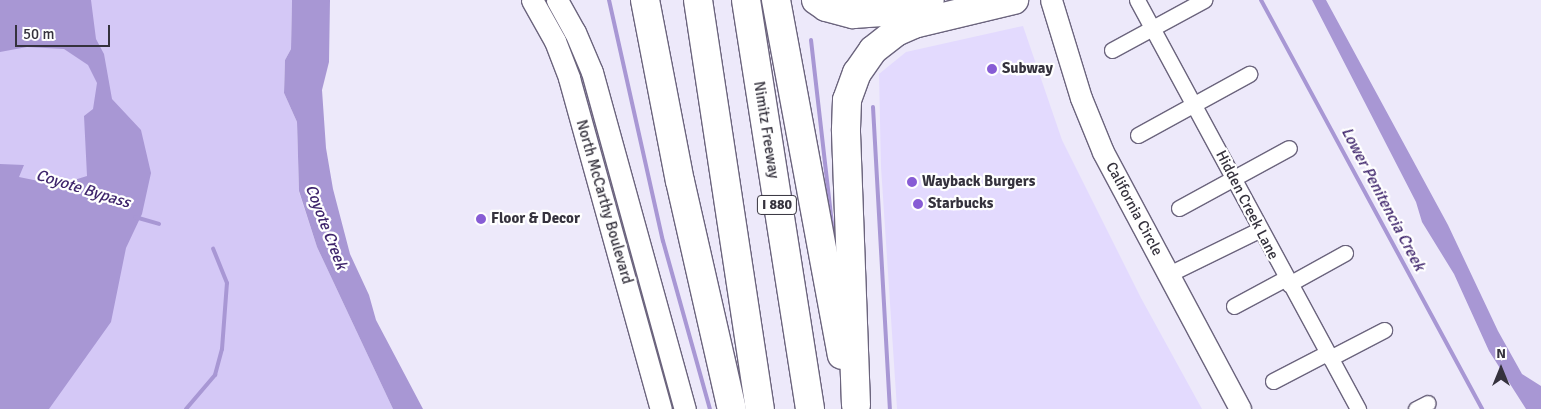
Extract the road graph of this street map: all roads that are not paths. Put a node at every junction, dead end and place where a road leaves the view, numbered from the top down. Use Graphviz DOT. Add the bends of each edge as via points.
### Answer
graph roads {
  1 [pos="532,0"];
  2 [pos="557,0"];
  3 [pos="645,0"];
  4 [pos="689,0"];
  5 [pos="698,0"];
  6 [pos="746,0"];
  7 [pos="776,0"];
  8 [pos="816,0"];
  9 [pos="930,0"];
  10 [pos="1014,0"];
  11 [pos="1051,0"];
  12 [pos="1137,0"];
  13 [pos="1204,0"];
  14 [pos="1153,29"];
  15 [pos="1112,50"];
  16 [pos="1250,74"];
  17 [pos="1194,104"];
  18 [pos="1138,135"];
  19 [pos="720,138"];
  20 [pos="1289,148"];
  21 [pos="1234,178"];
  22 [pos="1179,208"];
  23 [pos="1259,230"];
  24 [pos="1345,253"];
  25 [pos="1170,274"];
  26 [pos="1287,281"];
  27 [pos="1234,306"];
  28 [pos="664,330"];
  29 [pos="1384,330"];
  30 [pos="642,338"];
  31 [pos="1328,355"];
  32 [pos="1273,381"];
  33 [pos="857,407"];
  34 [pos="661,409"];
  35 [pos="685,409"];
  36 [pos="732,409"];
  37 [pos="760,409"];
  38 [pos="810,409"];
  39 [pos="1240,409"];
  40 [pos="1358,409"];
  1 -- 30 [label="main road, North McCarthy Boulevard" via="555,41 569,78"];
  2 -- 28 [label="main road, North McCarthy Boulevard" via="592,72"];
  3 -- 36 [label="highway" via="680,181"];
  4 -- 19 [label="highway"];
  5 -- 19 [label="highway"];
  6 -- 38 [label="highway, Nimitz Freeway / I 880"];
  7 -- 33 [label="highway" via="823,264 848,383"];
  8 -- 9 [label="highway" via="826,7 853,14 879,12"];
  10 -- 33 [label="highway" via="914,24 896,32 873,50 857,73 847,100 846,129"];
  11 -- 25 [label="main road, California Circle" via="1080,98 1099,143"];
  12 -- 14 [label="street, Hidden Creek Lane"];
  13 -- 14 [label="street"];
  14 -- 15 [label="street"];
  14 -- 17 [label="street, Hidden Creek Lane"];
  16 -- 17 [label="street"];
  17 -- 18 [label="street"];
  17 -- 21 [label="street, Hidden Creek Lane"];
  19 -- 37 [label="highway"];
  20 -- 21 [label="street"];
  21 -- 22 [label="street"];
  21 -- 23 [label="street, Hidden Creek Lane"];
  23 -- 25 [label="street"];
  23 -- 26 [label="street, Hidden Creek Lane"];
  24 -- 26 [label="street"];
  25 -- 39 [label="main road, California Circle"];
  26 -- 27 [label="street"];
  26 -- 31 [label="street, Hidden Creek Lane"];
  28 -- 30 [label="main road"];
  28 -- 35 [label="main road, North McCarthy Boulevard"];
  29 -- 31 [label="street"];
  30 -- 34 [label="main road, North McCarthy Boulevard"];
  31 -- 32 [label="street"];
  31 -- 40 [label="street, Hidden Creek Lane"];
}
